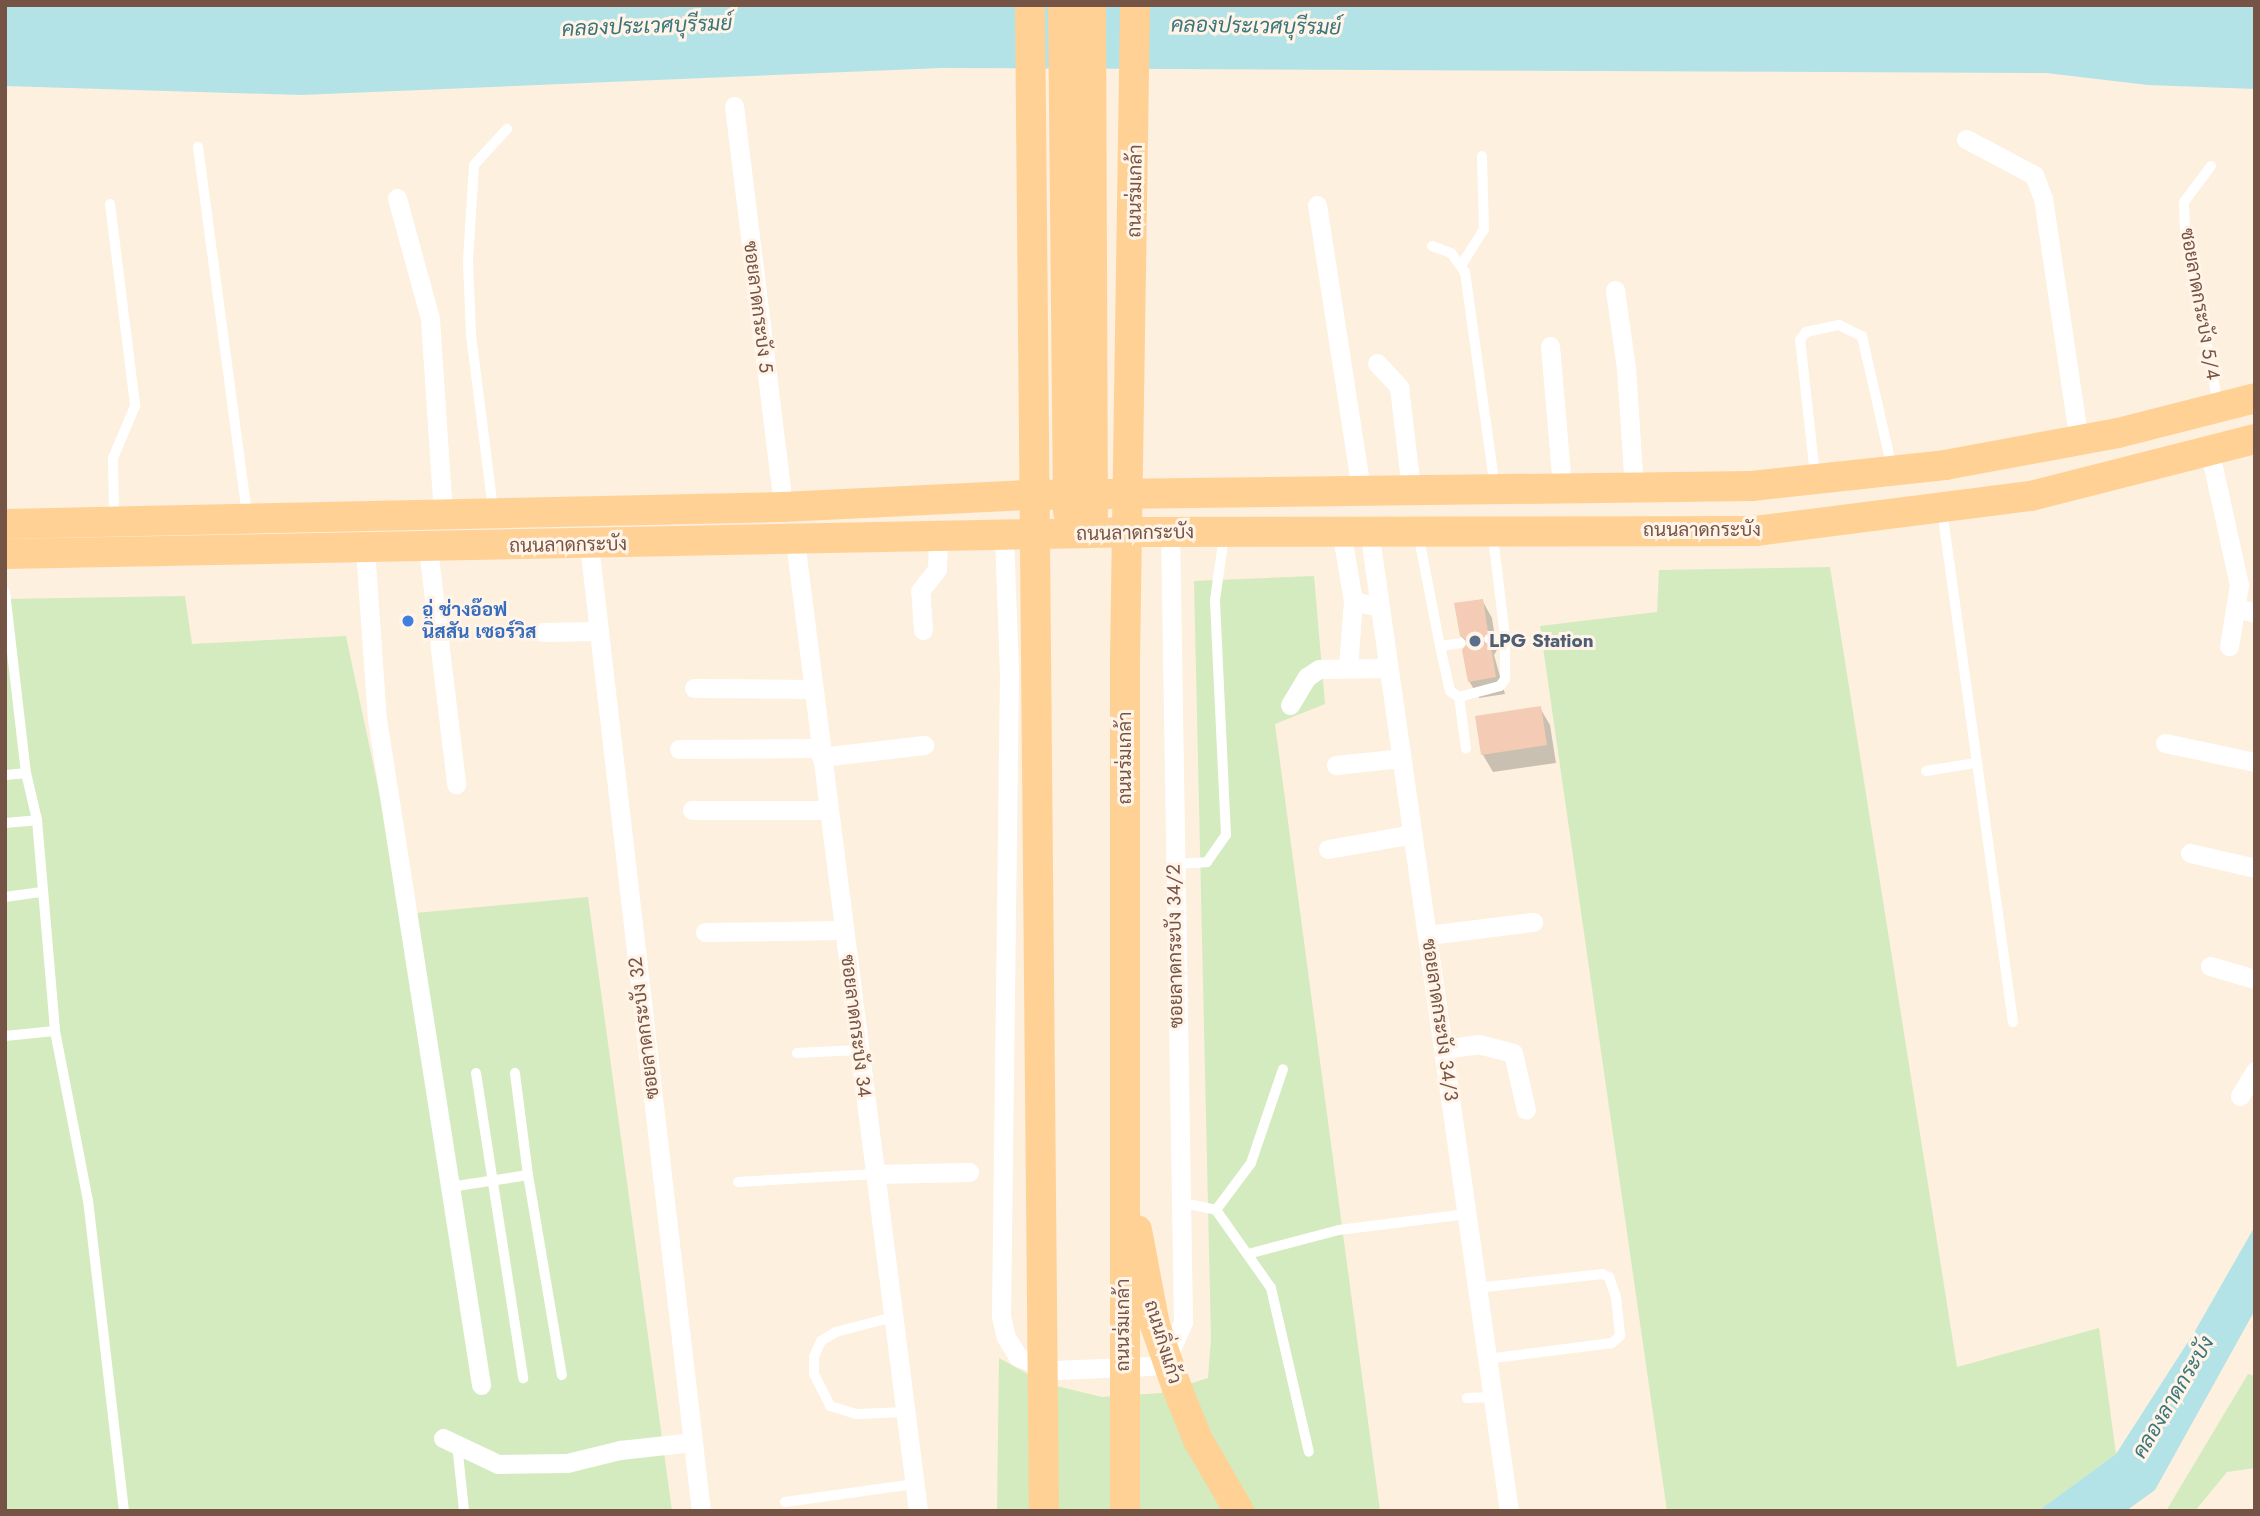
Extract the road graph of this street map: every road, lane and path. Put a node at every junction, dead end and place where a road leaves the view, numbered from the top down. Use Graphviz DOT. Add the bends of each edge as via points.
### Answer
graph roads {
  1 [pos="1030,5"];
  2 [pos="1063,5"];
  3 [pos="1091,5"];
  4 [pos="1135,5"];
  5 [pos="734,106"];
  6 [pos="507,130"];
  7 [pos="1966,139"];
  8 [pos="198,147"];
  9 [pos="1482,156"];
  10 [pos="2211,166"];
  11 [pos="397,198"];
  12 [pos="110,204"];
  13 [pos="1317,205"];
  14 [pos="1432,246"];
  15 [pos="1462,264"];
  16 [pos="1615,290"];
  17 [pos="1550,346"];
  18 [pos="1377,363"];
  19 [pos="2255,398"];
  20 [pos="2218,408"];
  21 [pos="2255,439"];
  22 [pos="2079,441"];
  23 [pos="2210,453"];
  24 [pos="1893,471"];
  25 [pos="1815,479"];
  26 [pos="1752,486"];
  27 [pos="1495,487"];
  28 [pos="1562,487"];
  29 [pos="1634,487"];
  30 [pos="1411,489"];
  31 [pos="1361,490"];
  32 [pos="1080,495"];
  33 [pos="783,507"];
  34 [pos="1942,510"];
  35 [pos="494,514"];
  36 [pos="443,516"];
  37 [pos="247,519"];
  38 [pos="114,521"];
  39 [pos="5,524"];
  40 [pos="1492,528"];
  41 [pos="1355,530"];
  42 [pos="1418,530"];
  43 [pos="1224,531"];
  44 [pos="1756,531"];
  45 [pos="1170,533"];
  46 [pos="1081,534"];
  47 [pos="1004,537"];
  48 [pos="938,540"];
  49 [pos="795,541"];
  50 [pos="589,545"];
  51 [pos="428,548"];
  52 [pos="365,549"];
  53 [pos="5,554"];
  54 [pos="5,592"];
  55 [pos="1353,601"];
  56 [pos="1379,607"];
  57 [pos="2246,610"];
  58 [pos="923,630"];
  59 [pos="597,631"];
  60 [pos="542,632"];
  61 [pos="1505,637"];
  62 [pos="1489,639"];
  63 [pos="1461,643"];
  64 [pos="1440,646"];
  65 [pos="2229,646"];
  66 [pos="1348,667"];
  67 [pos="1388,668"];
  68 [pos="694,688"];
  69 [pos="812,689"];
  70 [pos="1459,697"];
  71 [pos="1290,705"];
  72 [pos="2165,743"];
  73 [pos="924,744"];
  74 [pos="679,749"];
  75 [pos="1466,749"];
  76 [pos="820,753"];
  77 [pos="1401,758"];
  78 [pos="2255,762"];
  79 [pos="1976,763"];
  80 [pos="1336,765"];
  81 [pos="1926,771"];
  82 [pos="26,773"];
  83 [pos="5,775"];
  84 [pos="456,784"];
  85 [pos="692,810"];
  86 [pos="828,810"];
  87 [pos="37,820"];
  88 [pos="5,822"];
  89 [pos="1413,834"];
  90 [pos="1328,849"];
  91 [pos="2190,853"];
  92 [pos="1174,864"];
  93 [pos="2255,868"];
  94 [pos="42,892"];
  95 [pos="5,897"];
  96 [pos="1533,922"];
  97 [pos="843,930"];
  98 [pos="705,932"];
  99 [pos="1427,935"];
  100 [pos="2210,966"];
  101 [pos="2255,979"];
  102 [pos="2013,1021"];
  103 [pos="55,1031"];
  104 [pos="5,1036"];
  105 [pos="1444,1049"];
  106 [pos="859,1050"];
  107 [pos="797,1053"];
  108 [pos="1283,1069"];
  109 [pos="2255,1071"];
  110 [pos="476,1073"];
  111 [pos="515,1073"];
  112 [pos="2240,1096"];
  113 [pos="1526,1110"];
  114 [pos="1125,1160"];
  115 [pos="969,1172"];
  116 [pos="875,1174"];
  117 [pos="528,1175"];
  118 [pos="494,1180"];
  119 [pos="738,1182"];
  120 [pos="450,1187"];
  121 [pos="1179,1202"];
  122 [pos="1216,1210"];
  123 [pos="1467,1214"];
  124 [pos="1248,1254"];
  125 [pos="1477,1288"];
  126 [pos="893,1317"];
  127 [pos="1487,1359"];
  128 [pos="562,1375"];
  129 [pos="523,1378"];
  130 [pos="481,1385"];
  131 [pos="1493,1397"];
  132 [pos="1467,1398"];
  133 [pos="905,1412"];
  134 [pos="450,1439"];
  135 [pos="692,1442"];
  136 [pos="1308,1452"];
  137 [pos="914,1484"];
  138 [pos="785,1502"];
  139 [pos="124,1511"];
  140 [pos="464,1511"];
  141 [pos="701,1511"];
  142 [pos="918,1511"];
  143 [pos="1044,1511"];
  144 [pos="1125,1511"];
  145 [pos="1239,1511"];
  146 [pos="1509,1511"];
  1 -- 143 [label="main road"];
  2 -- 32 [label="main road" via="1065,274"];
  3 -- 32 [label="main road, ถนนร่มเกล้า" via="1095,272"];
  4 -- 114 [label="main road, ถนนร่มเกล้า" via="1125,659"];
  5 -- 33 [label="street, ซอยลาดกระบัง 5"];
  6 -- 35 [label="lane" via="474,165 468,261 471,334"];
  7 -- 22 [label="street" via="2034,174 2043,198"];
  8 -- 37 [label="lane"];
  9 -- 15 [label="lane" via="1484,229"];
  10 -- 20 [label="lane, ซอยลาดกระบัง 5/4" via="2184,202"];
  11 -- 36 [label="street" via="430,319"];
  12 -- 38 [label="lane" via="135,405 111,471"];
  13 -- 31 [label="street"];
  14 -- 15 [label="lane" via="1451,253"];
  15 -- 27 [label="lane"];
  16 -- 29 [label="street"];
  17 -- 28 [label="street"];
  18 -- 30 [label="street" via="1399,387"];
  19 -- 20 [label="main road, ถนนลาดกระบัง"];
  20 -- 22 [label="main road, ถนนลาดกระบัง"];
  21 -- 23 [label="main road, ถนนลาดกระบัง"];
  22 -- 24 [label="main road, ถนนลาดกระบัง"];
  23 -- 34 [label="main road, ถนนลาดกระบัง" via="2044,493"];
  23 -- 57 [label="street"];
  24 -- 25 [label="main road, ถนนลาดกระบัง"];
  24 -- 25 [label="lane" via="1862,336 1839,325 1826,326 1806,332 1800,340"];
  25 -- 26 [label="main road, ถนนลาดกระบัง"];
  26 -- 29 [label="main road, ถนนลาดกระบัง"];
  26 -- 44 [label="main road"];
  27 -- 28 [label="main road, ถนนลาดกระบัง"];
  27 -- 30 [label="main road, ถนนลาดกระบัง"];
  28 -- 29 [label="main road, ถนนลาดกระบัง"];
  30 -- 31 [label="main road, ถนนลาดกระบัง"];
  31 -- 32 [label="main road, ถนนลาดกระบัง"];
  32 -- 33 [label="main road, ถนนลาดกระบัง"];
  32 -- 46 [label="main road"];
  33 -- 35 [label="main road, ถนนลาดกระบัง"];
  34 -- 44 [label="main road, ถนนลาดกระบัง"];
  34 -- 79 [label="lane"];
  35 -- 36 [label="main road, ถนนลาดกระบัง"];
  36 -- 37 [label="main road, ถนนลาดกระบัง"];
  37 -- 38 [label="main road, ถนนลาดกระบัง"];
  38 -- 39 [label="main road, ถนนลาดกระบัง"];
  40 -- 42 [label="main road, ถนนลาดกระบัง"];
  40 -- 44 [label="main road, ถนนลาดกระบัง"];
  40 -- 61 [label="lane"];
  41 -- 42 [label="main road, ถนนลาดกระบัง"];
  41 -- 43 [label="main road, ถนนลาดกระบัง"];
  41 -- 55 [label="street"];
  41 -- 56 [label="street, ซอยลาดกระบัง 34/3"];
  42 -- 64 [label="lane"];
  43 -- 45 [label="main road, ถนนลาดกระบัง"];
  43 -- 92 [label="lane" via="1215,600 1226,835 1207,862"];
  45 -- 46 [label="main road, ถนนลาดกระบัง"];
  45 -- 92 [label="street, ซอยลาดกระบัง 34/2"];
  46 -- 47 [label="main road, ถนนลาดกระบัง"];
  47 -- 48 [label="main road, ถนนลาดกระบัง"];
  47 -- 121 [label="street, ซอยลาดกระบัง 34/2" via="1009,671 1001,1317 1018,1357 1055,1370 1151,1366 1168,1356 1183,1322"];
  48 -- 49 [label="main road, ถนนลาดกระบัง"];
  48 -- 58 [label="street" via="937,569 920,592"];
  49 -- 50 [label="main road, ถนนลาดกระบัง"];
  49 -- 69 [label="street, ซอยลาดกระบัง 34"];
  50 -- 51 [label="main road, ถนนลาดกระบัง"];
  50 -- 59 [label="street, ซอยลาดกระบัง 32"];
  51 -- 52 [label="main road, ถนนลาดกระบัง"];
  51 -- 84 [label="street"];
  52 -- 53 [label="main road, ถนนลาดกระบัง"];
  52 -- 120 [label="street" via="377,719"];
  54 -- 82 [label="lane"];
  55 -- 56 [label="street"];
  55 -- 66 [label="street"];
  56 -- 67 [label="street, ซอยลาดกระบัง 34/3"];
  57 -- 65 [label="street"];
  59 -- 60 [label="street"];
  59 -- 135 [label="street, ซอยลาดกระบัง 32"];
  61 -- 62 [label="lane"];
  61 -- 70 [label="lane" via="1506,670 1500,686"];
  63 -- 64 [label="lane"];
  64 -- 70 [label="lane" via="1450,691"];
  66 -- 67 [label="street"];
  66 -- 71 [label="street" via="1320,669 1307,677"];
  67 -- 77 [label="street, ซอยลาดกระบัง 34/3"];
  68 -- 69 [label="street"];
  69 -- 76 [label="street, ซอยลาดกระบัง 34"];
  70 -- 75 [label="lane"];
  72 -- 78 [label="street"];
  73 -- 76 [label="street"];
  74 -- 76 [label="street"];
  76 -- 86 [label="street, ซอยลาดกระบัง 34"];
  77 -- 80 [label="street"];
  77 -- 89 [label="street, ซอยลาดกระบัง 34/3"];
  79 -- 81 [label="lane"];
  79 -- 102 [label="lane"];
  82 -- 83 [label="lane"];
  82 -- 87 [label="lane"];
  85 -- 86 [label="street"];
  86 -- 97 [label="street, ซอยลาดกระบัง 34"];
  87 -- 88 [label="lane"];
  87 -- 94 [label="lane"];
  89 -- 90 [label="street"];
  89 -- 99 [label="street, ซอยลาดกระบัง 34/3"];
  91 -- 93 [label="street"];
  92 -- 121 [label="street, ซอยลาดกระบัง 34/2"];
  94 -- 95 [label="lane"];
  94 -- 103 [label="lane"];
  96 -- 99 [label="street"];
  97 -- 98 [label="street"];
  97 -- 106 [label="street, ซอยลาดกระบัง 34"];
  99 -- 105 [label="street, ซอยลาดกระบัง 34/3"];
  100 -- 101 [label="street"];
  103 -- 104 [label="lane"];
  103 -- 139 [label="lane" via="88,1199"];
  105 -- 113 [label="street" via="1478,1044 1513,1053"];
  105 -- 123 [label="street, ซอยลาดกระบัง 34/3"];
  106 -- 107 [label="lane"];
  106 -- 116 [label="street, ซอยลาดกระบัง 34"];
  108 -- 122 [label="lane" via="1251,1163"];
  109 -- 112 [label="street"];
  110 -- 118 [label="lane"];
  111 -- 117 [label="lane"];
  114 -- 144 [label="main road, ถนนร่มเกล้า"];
  114 -- 145 [label="main road, ถนนกิ่งแก้ว" via="1154,1325 1198,1440"];
  115 -- 116 [label="street"];
  116 -- 119 [label="lane"];
  116 -- 126 [label="street, ซอยลาดกระบัง 34"];
  117 -- 118 [label="lane"];
  117 -- 128 [label="lane"];
  118 -- 120 [label="lane"];
  118 -- 129 [label="lane"];
  120 -- 130 [label="street"];
  121 -- 122 [label="lane"];
  122 -- 124 [label="lane"];
  123 -- 124 [label="lane" via="1339,1230"];
  123 -- 125 [label="street, ซอยลาดกระบัง 34/3"];
  124 -- 136 [label="lane" via="1271,1288"];
  125 -- 127 [label="street, ซอยลาดกระบัง 34/3"];
  125 -- 127 [label="lane" via="1602,1274 1609,1276 1616,1297 1620,1336 1612,1343"];
  126 -- 133 [label="street, ซอยลาดกระบัง 34"];
  126 -- 133 [label="lane" via="836,1332 821,1341 814,1357 814,1374 830,1406 857,1414"];
  127 -- 131 [label="street, ซอยลาดกระบัง 34/3"];
  131 -- 132 [label="lane"];
  131 -- 146 [label="street, ซอยลาดกระบัง 34/3"];
  133 -- 137 [label="street, ซอยลาดกระบัง 34"];
  134 -- 135 [label="street" via="498,1464 567,1463 620,1450"];
  134 -- 140 [label="lane"];
  135 -- 141 [label="street, ซอยลาดกระบัง 32"];
  137 -- 138 [label="lane"];
  137 -- 142 [label="street, ซอยลาดกระบัง 34"];
}
